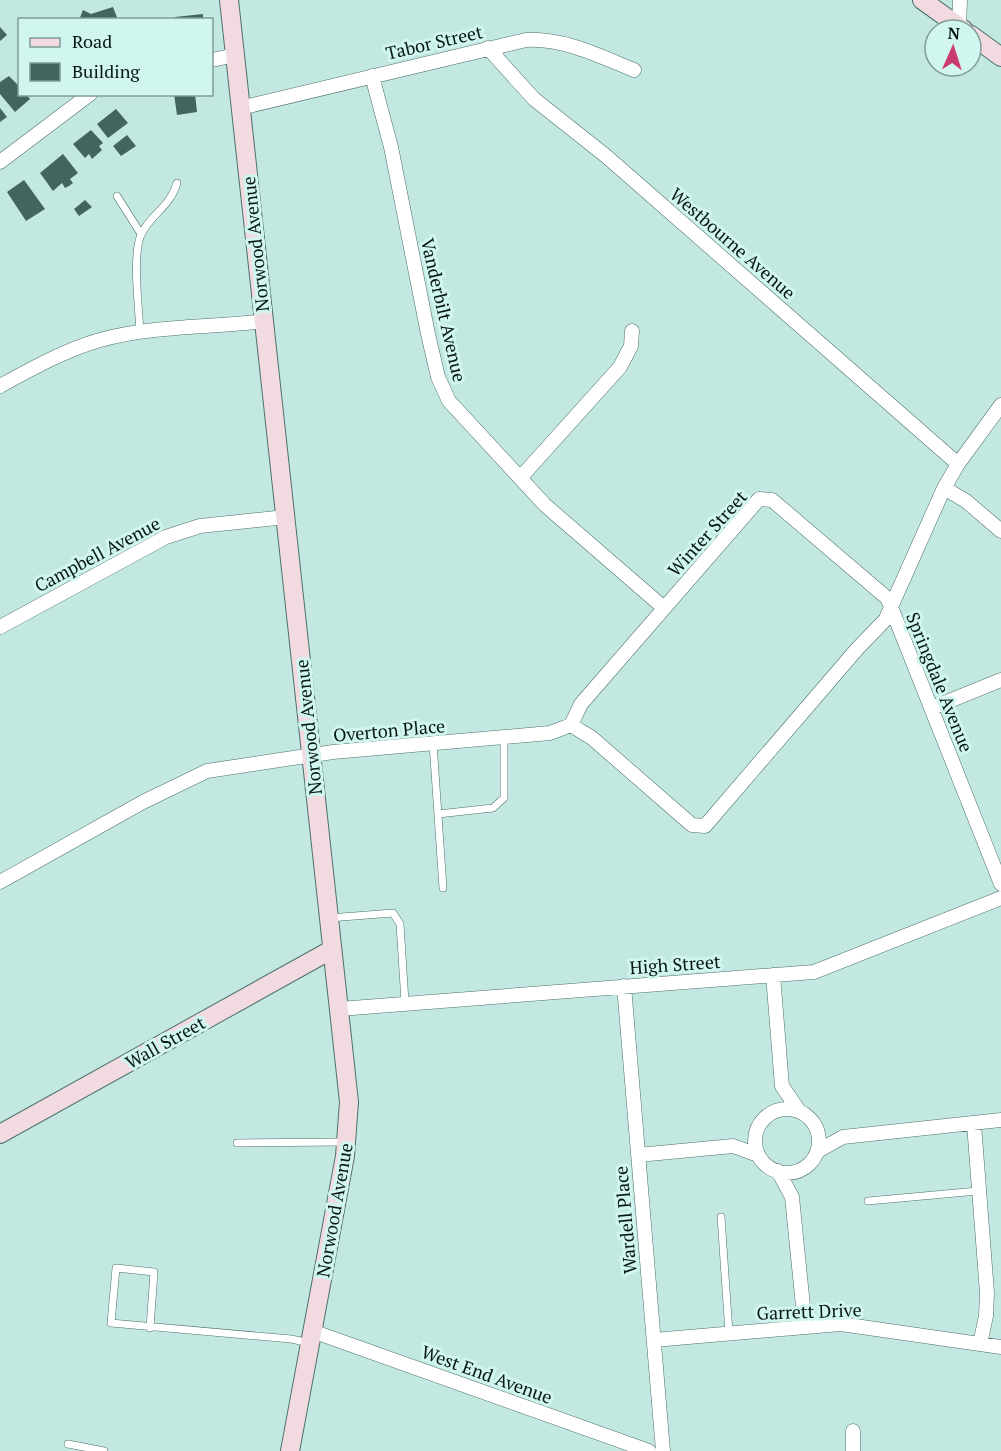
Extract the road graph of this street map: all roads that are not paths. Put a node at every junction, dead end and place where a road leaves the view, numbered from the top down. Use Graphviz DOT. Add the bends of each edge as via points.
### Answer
graph roads {
  1 [pos="229,0"];
  2 [pos="922,0"];
  3 [pos="960,0"];
  4 [pos="948,18"];
  5 [pos="963,18"];
  6 [pos="983,44"];
  7 [pos="488,48"];
  8 [pos="235,55"];
  9 [pos="1001,57"];
  10 [pos="213,60"];
  11 [pos="634,70"];
  12 [pos="372,76"];
  13 [pos="87,96"];
  14 [pos="240,108"];
  15 [pos="0,162"];
  16 [pos="177,183"];
  17 [pos="117,196"];
  18 [pos="141,234"];
  19 [pos="264,321"];
  20 [pos="632,331"];
  21 [pos="140,333"];
  22 [pos="0,386"];
  23 [pos="1001,405"];
  24 [pos="958,464"];
  25 [pos="521,477"];
  26 [pos="944,488"];
  27 [pos="286,517"];
  28 [pos="1001,531"];
  29 [pos="891,607"];
  30 [pos="664,609"];
  31 [pos="0,627"];
  32 [pos="1001,680"];
  33 [pos="932,708"];
  34 [pos="571,725"];
  35 [pos="504,737"];
  36 [pos="433,743"];
  37 [pos="312,756"];
  38 [pos="438,814"];
  39 [pos="0,882"];
  40 [pos="1001,884"];
  41 [pos="443,888"];
  42 [pos="1001,898"];
  43 [pos="328,918"];
  44 [pos="331,950"];
  45 [pos="773,975"];
  46 [pos="624,986"];
  47 [pos="405,1002"];
  48 [pos="339,1008"];
  49 [pos="782,1086"];
  50 [pos="799,1111"];
  51 [pos="772,1112"];
  52 [pos="1001,1120"];
  53 [pos="974,1124"];
  54 [pos="816,1125"];
  55 [pos="757,1131"];
  56 [pos="0,1134"];
  57 [pos="843,1137"];
  58 [pos="347,1142"];
  59 [pos="237,1143"];
  60 [pos="734,1146"];
  61 [pos="818,1151"];
  62 [pos="638,1155"];
  63 [pos="758,1155"];
  64 [pos="802,1169"];
  65 [pos="778,1171"];
  66 [pos="978,1191"];
  67 [pos="792,1197"];
  68 [pos="868,1201"];
  69 [pos="721,1217"];
  70 [pos="805,1326"];
  71 [pos="150,1328"];
  72 [pos="729,1333"];
  73 [pos="311,1337"];
  74 [pos="654,1340"];
  75 [pos="980,1344"];
  76 [pos="1001,1347"];
  77 [pos="853,1431"];
  78 [pos="68,1444"];
  79 [pos="104,1451"];
  80 [pos="290,1451"];
  81 [pos="649,1451"];
  82 [pos="663,1451"];
  83 [pos="852,1451"];
  1 -- 8 [label="street, Norwood Avenue"];
  2 -- 4 [label="street"];
  3 -- 5 [label="street"];
  6 -- 9 [label="street"];
  7 -- 11 [label="street, Tabor Street" via="526,40 553,41"];
  7 -- 12 [label="street, Tabor Street"];
  7 -- 24 [label="street, Westbourne Avenue" via="534,99 615,164"];
  8 -- 10 [label="street"];
  8 -- 14 [label="street, Norwood Avenue"];
  12 -- 14 [label="street, Tabor Street"];
  12 -- 25 [label="street, Vanderbilt Avenue" via="443,391 458,413"];
  13 -- 15 [label="street"];
  14 -- 19 [label="street, Norwood Avenue"];
  16 -- 18 [label="lane" via="173,198"];
  17 -- 18 [label="lane"];
  18 -- 21 [label="lane" via="137,250"];
  19 -- 21 [label="street"];
  19 -- 27 [label="street, Norwood Avenue"];
  20 -- 25 [label="street" via="631,346 620,367"];
  21 -- 22 [label="street" via="98,340"];
  23 -- 24 [label="street, Springdale Avenue"];
  24 -- 26 [label="street, Springdale Avenue"];
  25 -- 30 [label="street, Vanderbilt Avenue" via="566,525"];
  26 -- 28 [label="street"];
  26 -- 29 [label="street, Springdale Avenue"];
  27 -- 31 [label="street, Campbell Avenue" via="200,526 166,537"];
  27 -- 37 [label="street, Norwood Avenue"];
  29 -- 30 [label="street, Winter Street" via="888,598 767,498 755,502"];
  29 -- 33 [label="street, Springdale Avenue"];
  29 -- 34 [label="street" via="886,620 728,802 700,827 692,825 592,738"];
  30 -- 34 [label="street, Winter Street" via="581,704"];
  32 -- 33 [label="street"];
  33 -- 40 [label="street, Springdale Avenue"];
  34 -- 35 [label="street, Overton Place" via="550,733"];
  35 -- 36 [label="street, Overton Place"];
  35 -- 38 [label="lane" via="504,798 493,808"];
  36 -- 37 [label="street, Overton Place"];
  36 -- 38 [label="lane"];
  37 -- 39 [label="street, Overton Place" via="226,767 191,777"];
  37 -- 43 [label="street, Norwood Avenue"];
  38 -- 41 [label="lane"];
  42 -- 45 [label="street, High Street" via="814,972"];
  43 -- 44 [label="street, Norwood Avenue"];
  43 -- 47 [label="lane" via="393,913 400,924"];
  44 -- 48 [label="street, Norwood Avenue"];
  44 -- 56 [label="street, Wall Street"];
  45 -- 46 [label="street, High Street"];
  45 -- 49 [label="street"];
  46 -- 47 [label="street, High Street"];
  46 -- 62 [label="street, Wardell Place"];
  47 -- 48 [label="street, High Street"];
  48 -- 58 [label="street, Norwood Avenue" via="350,1102"];
  49 -- 50 [label="street"];
  49 -- 51 [label="street"];
  50 -- 51 [label="street"];
  50 -- 54 [label="street"];
  51 -- 55 [label="street"];
  52 -- 53 [label="street"];
  53 -- 57 [label="street"];
  53 -- 66 [label="street"];
  54 -- 57 [label="street"];
  54 -- 61 [label="street"];
  55 -- 60 [label="street"];
  55 -- 63 [label="street"];
  57 -- 61 [label="street"];
  58 -- 59 [label="lane"];
  58 -- 73 [label="street, Norwood Avenue"];
  60 -- 62 [label="street"];
  60 -- 63 [label="street"];
  61 -- 64 [label="street"];
  62 -- 74 [label="street, Wardell Place"];
  63 -- 65 [label="street"];
  64 -- 65 [label="street"];
  64 -- 67 [label="street"];
  65 -- 67 [label="street"];
  66 -- 68 [label="lane"];
  66 -- 75 [label="street" via="987,1293"];
  67 -- 70 [label="street"];
  69 -- 72 [label="lane"];
  70 -- 72 [label="street, Garrett Drive"];
  70 -- 75 [label="street, Garrett Drive" via="871,1327"];
  71 -- 71 [label="lane" via="111,1323 116,1268 154,1272"];
  71 -- 73 [label="lane"];
  72 -- 74 [label="street, Garrett Drive"];
  73 -- 80 [label="street, Norwood Avenue"];
  73 -- 81 [label="street, West End Avenue"];
  74 -- 82 [label="street, Wardell Place"];
  75 -- 76 [label="street, Garrett Drive"];
  77 -- 83 [label="street"];
  78 -- 79 [label="lane"];
}
